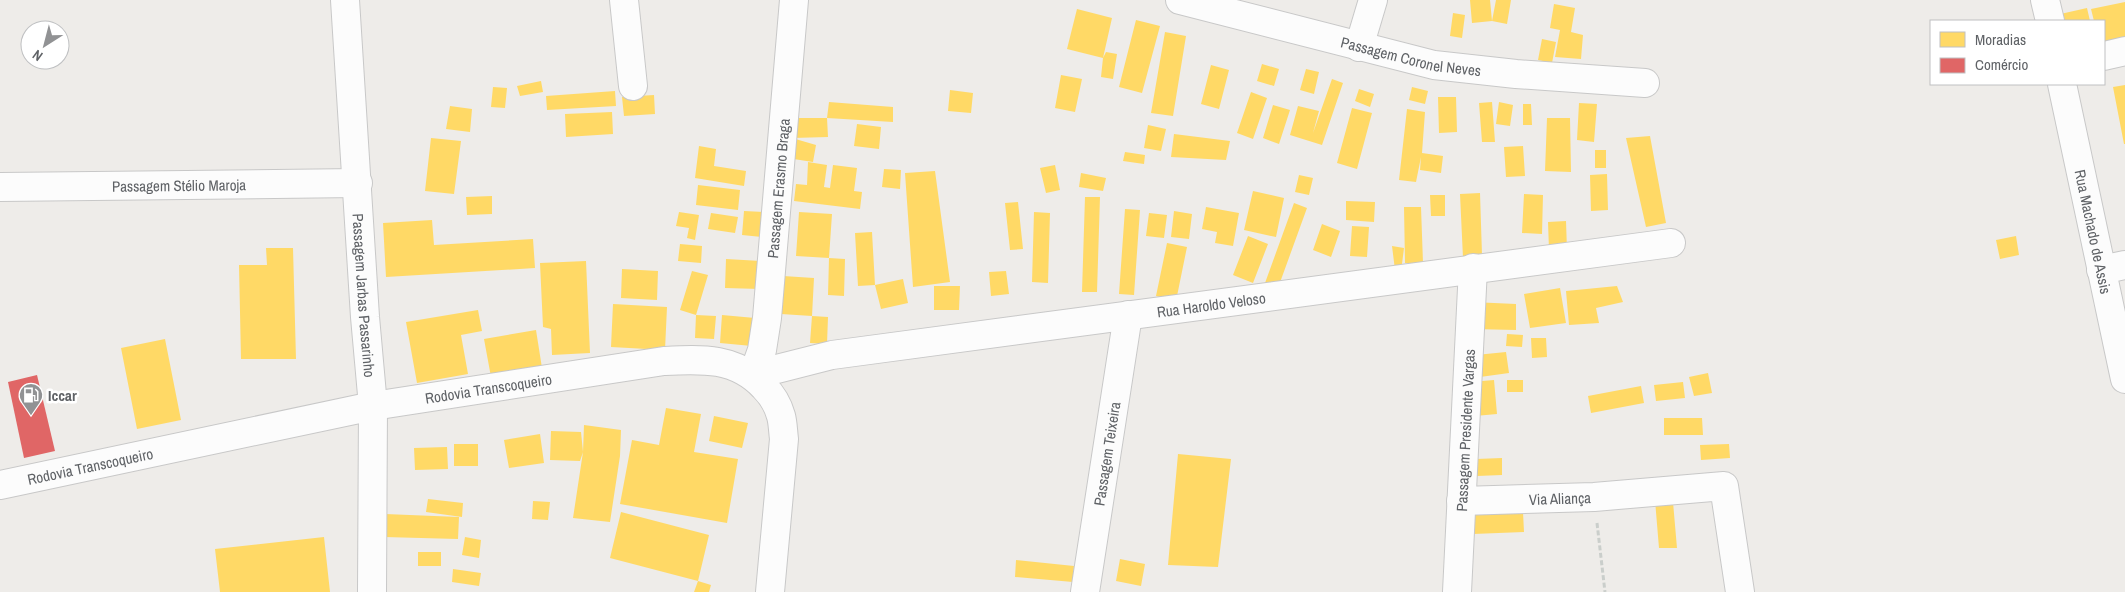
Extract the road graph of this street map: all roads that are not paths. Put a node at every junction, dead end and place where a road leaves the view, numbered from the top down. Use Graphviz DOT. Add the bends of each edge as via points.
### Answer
graph roads {
  1 [pos="345,0"];
  2 [pos="624,0"];
  3 [pos="794,0"];
  4 [pos="1180,0"];
  5 [pos="1373,0"];
  6 [pos="2045,0"];
  7 [pos="2050,20"];
  8 [pos="1358,47"];
  9 [pos="2125,51"];
  10 [pos="2105,56"];
  11 [pos="1646,83"];
  12 [pos="2062,85"];
  13 [pos="633,86"];
  14 [pos="358,183"];
  15 [pos="0,187"];
  16 [pos="1671,243"];
  17 [pos="1473,268"];
  18 [pos="2113,268"];
  19 [pos="1128,315"];
  20 [pos="753,375"];
  21 [pos="2125,379"];
  22 [pos="373,406"];
  23 [pos="0,485"];
  24 [pos="1461,501"];
  25 [pos="372,592"];
  26 [pos="770,592"];
  27 [pos="1085,592"];
  28 [pos="1457,592"];
  29 [pos="1740,592"];
  1 -- 14 [label="street, Passagem Jarbas Passarinho"];
  2 -- 13 [label="street"];
  3 -- 20 [label="street, Passagem Erasmo Braga" via="766,318 762,350"];
  4 -- 8 [label="street, Passagem Coronel Neves"];
  5 -- 8 [label="street"];
  6 -- 7 [label="street"];
  8 -- 11 [label="street, Passagem Coronel Neves" via="1434,65"];
  9 -- 10 [label="street"];
  12 -- 18 [label="street, Rua Machado de Assis"];
  14 -- 15 [label="street, Passagem Stélio Maroja"];
  14 -- 22 [label="street, Passagem Jarbas Passarinho"];
  16 -- 17 [label="street, Rua Haroldo Veloso"];
  17 -- 19 [label="street, Rua Haroldo Veloso"];
  17 -- 24 [label="street, Passagem Presidente Vargas"];
  18 -- 21 [label="street, Rua Machado de Assis"];
  19 -- 20 [label="street, Rua Haroldo Veloso" via="832,355"];
  19 -- 27 [label="street, Passagem Teixeira"];
  20 -- 22 [label="street, Rodovia Transcoqueiro" via="729,364 701,360 664,361"];
  20 -- 26 [label="street, Rodovia Transcoqueiro" via="773,396 781,417 784,439"];
  22 -- 23 [label="street, Rodovia Transcoqueiro"];
  22 -- 25 [label="street, Passagem Jarbas Passarinho"];
  24 -- 28 [label="street, Passagem Presidente Vargas"];
  24 -- 29 [label="street, Via Aliança" via="1594,497 1724,486"];
}
